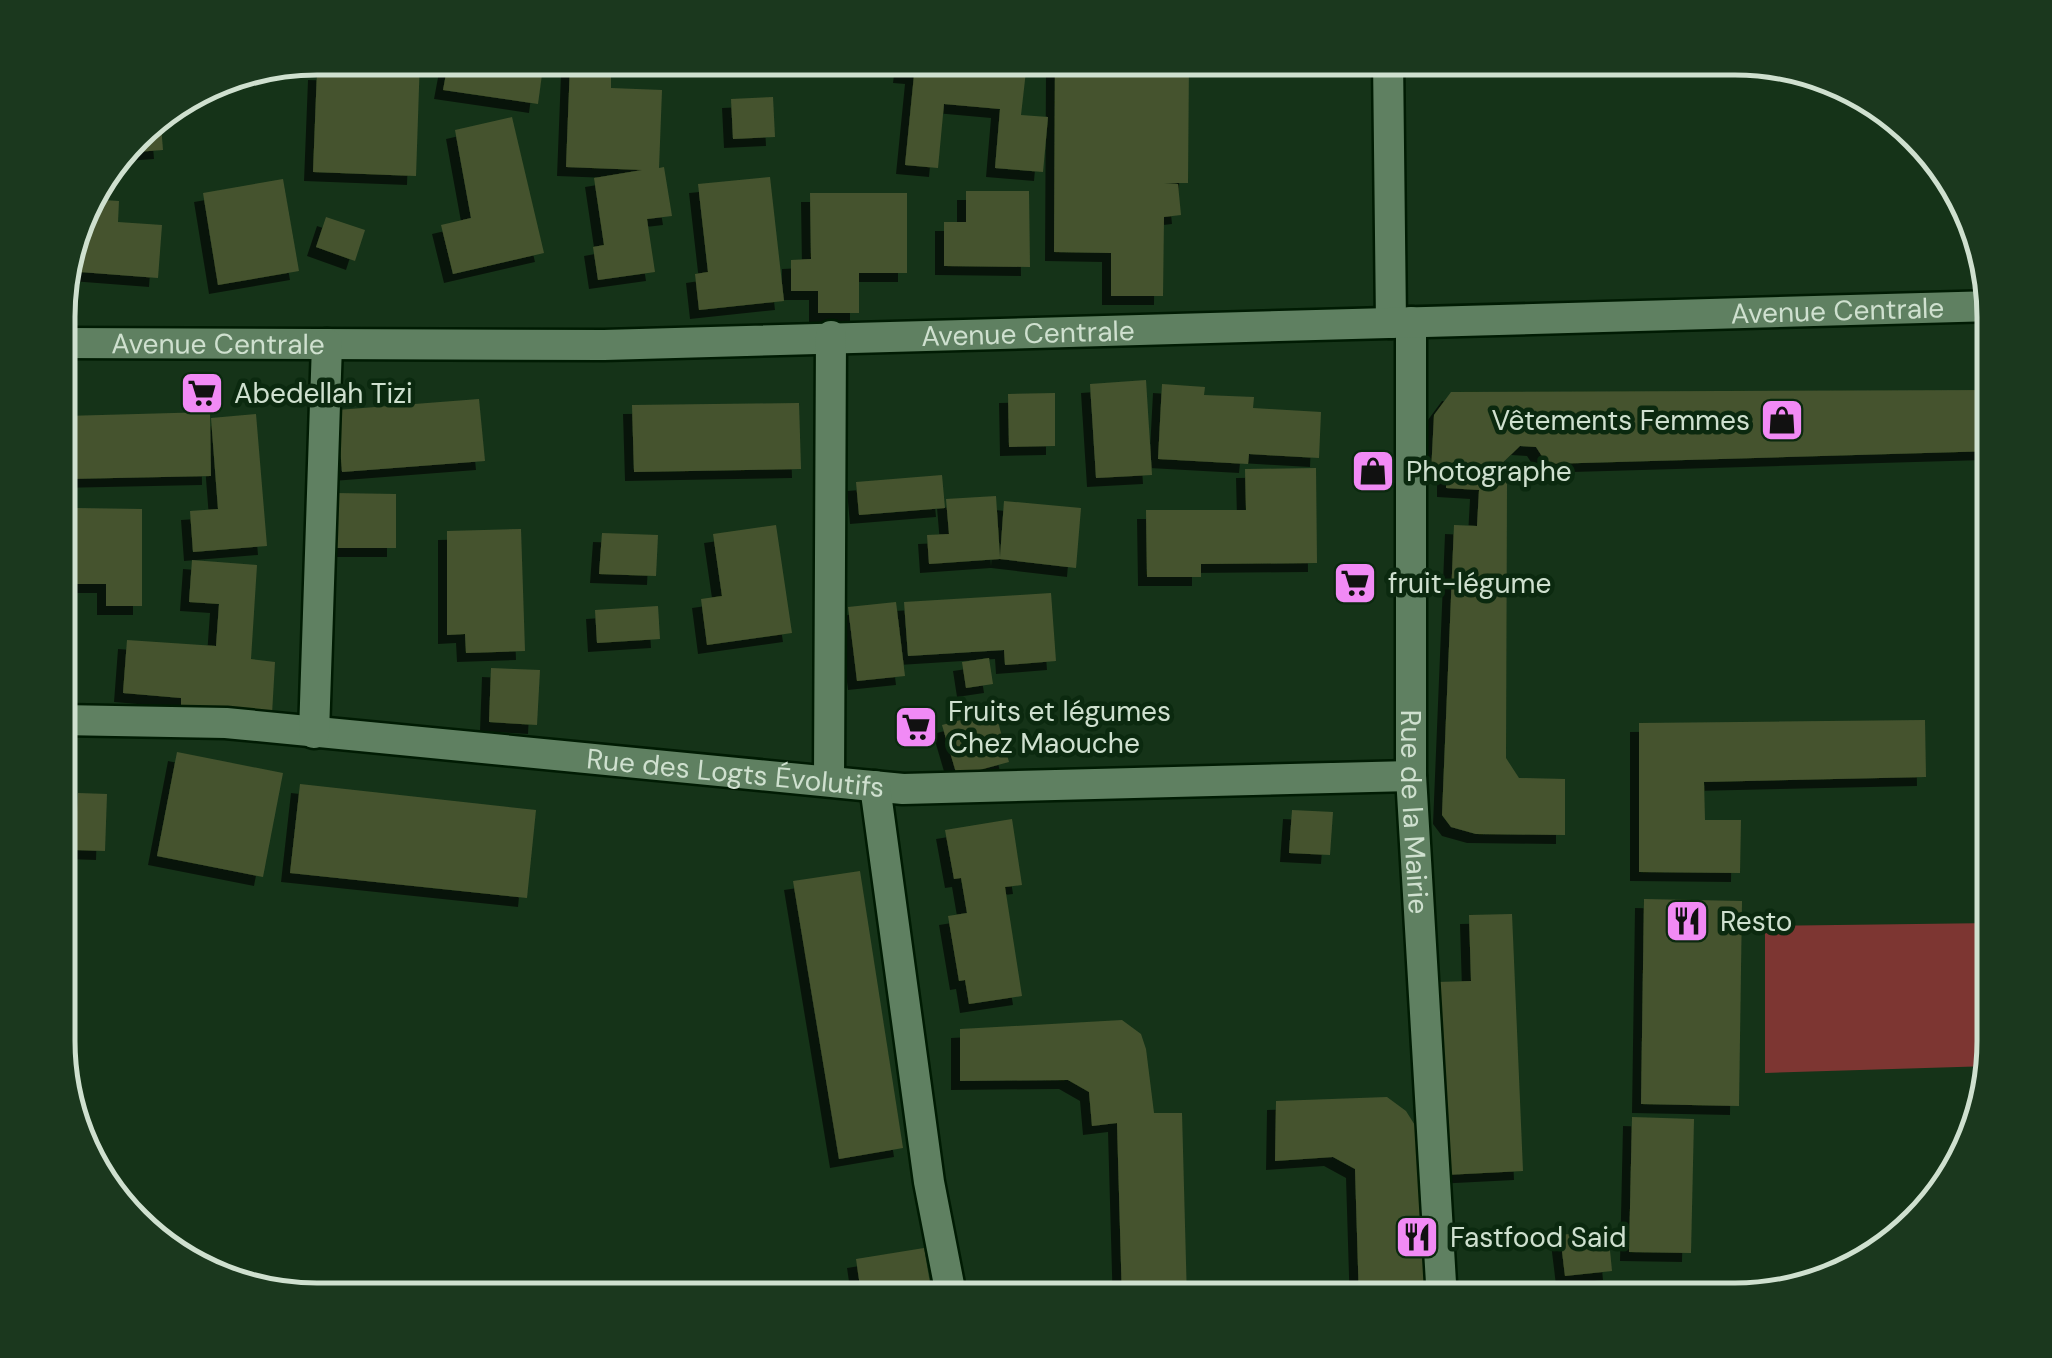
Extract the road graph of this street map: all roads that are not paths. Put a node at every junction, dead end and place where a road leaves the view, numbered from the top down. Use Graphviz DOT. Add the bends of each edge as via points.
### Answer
graph roads {
  1 [pos="1389,75"];
  2 [pos="1976,306"];
  3 [pos="1401,322"];
  4 [pos="830,336"];
  5 [pos="75,342"];
  6 [pos="326,344"];
  7 [pos="75,720"];
  8 [pos="314,733"];
  9 [pos="1411,776"];
  10 [pos="829,780"];
  11 [pos="875,786"];
  12 [pos="1441,1282"];
  13 [pos="949,1283"];
  1 -- 3 [label="street, Rue de la Mairie"];
  2 -- 3 [label="street, Avenue Centrale"];
  3 -- 4 [label="street, Avenue Centrale"];
  3 -- 9 [label="street, Rue de la Mairie"];
  4 -- 6 [label="street, Avenue Centrale" via="604,345"];
  4 -- 10 [label="street"];
  5 -- 6 [label="street, Avenue Centrale"];
  6 -- 8 [label="street"];
  7 -- 8 [label="street, Rue des Logts Évolutifs" via="226,723"];
  8 -- 10 [label="street, Rue des Logts Évolutifs"];
  9 -- 11 [label="street, Rue des Logts Évolutifs"];
  9 -- 12 [label="street, Rue de la Mairie"];
  10 -- 11 [label="street, Rue des Logts Évolutifs"];
  11 -- 13 [label="street"];
}
